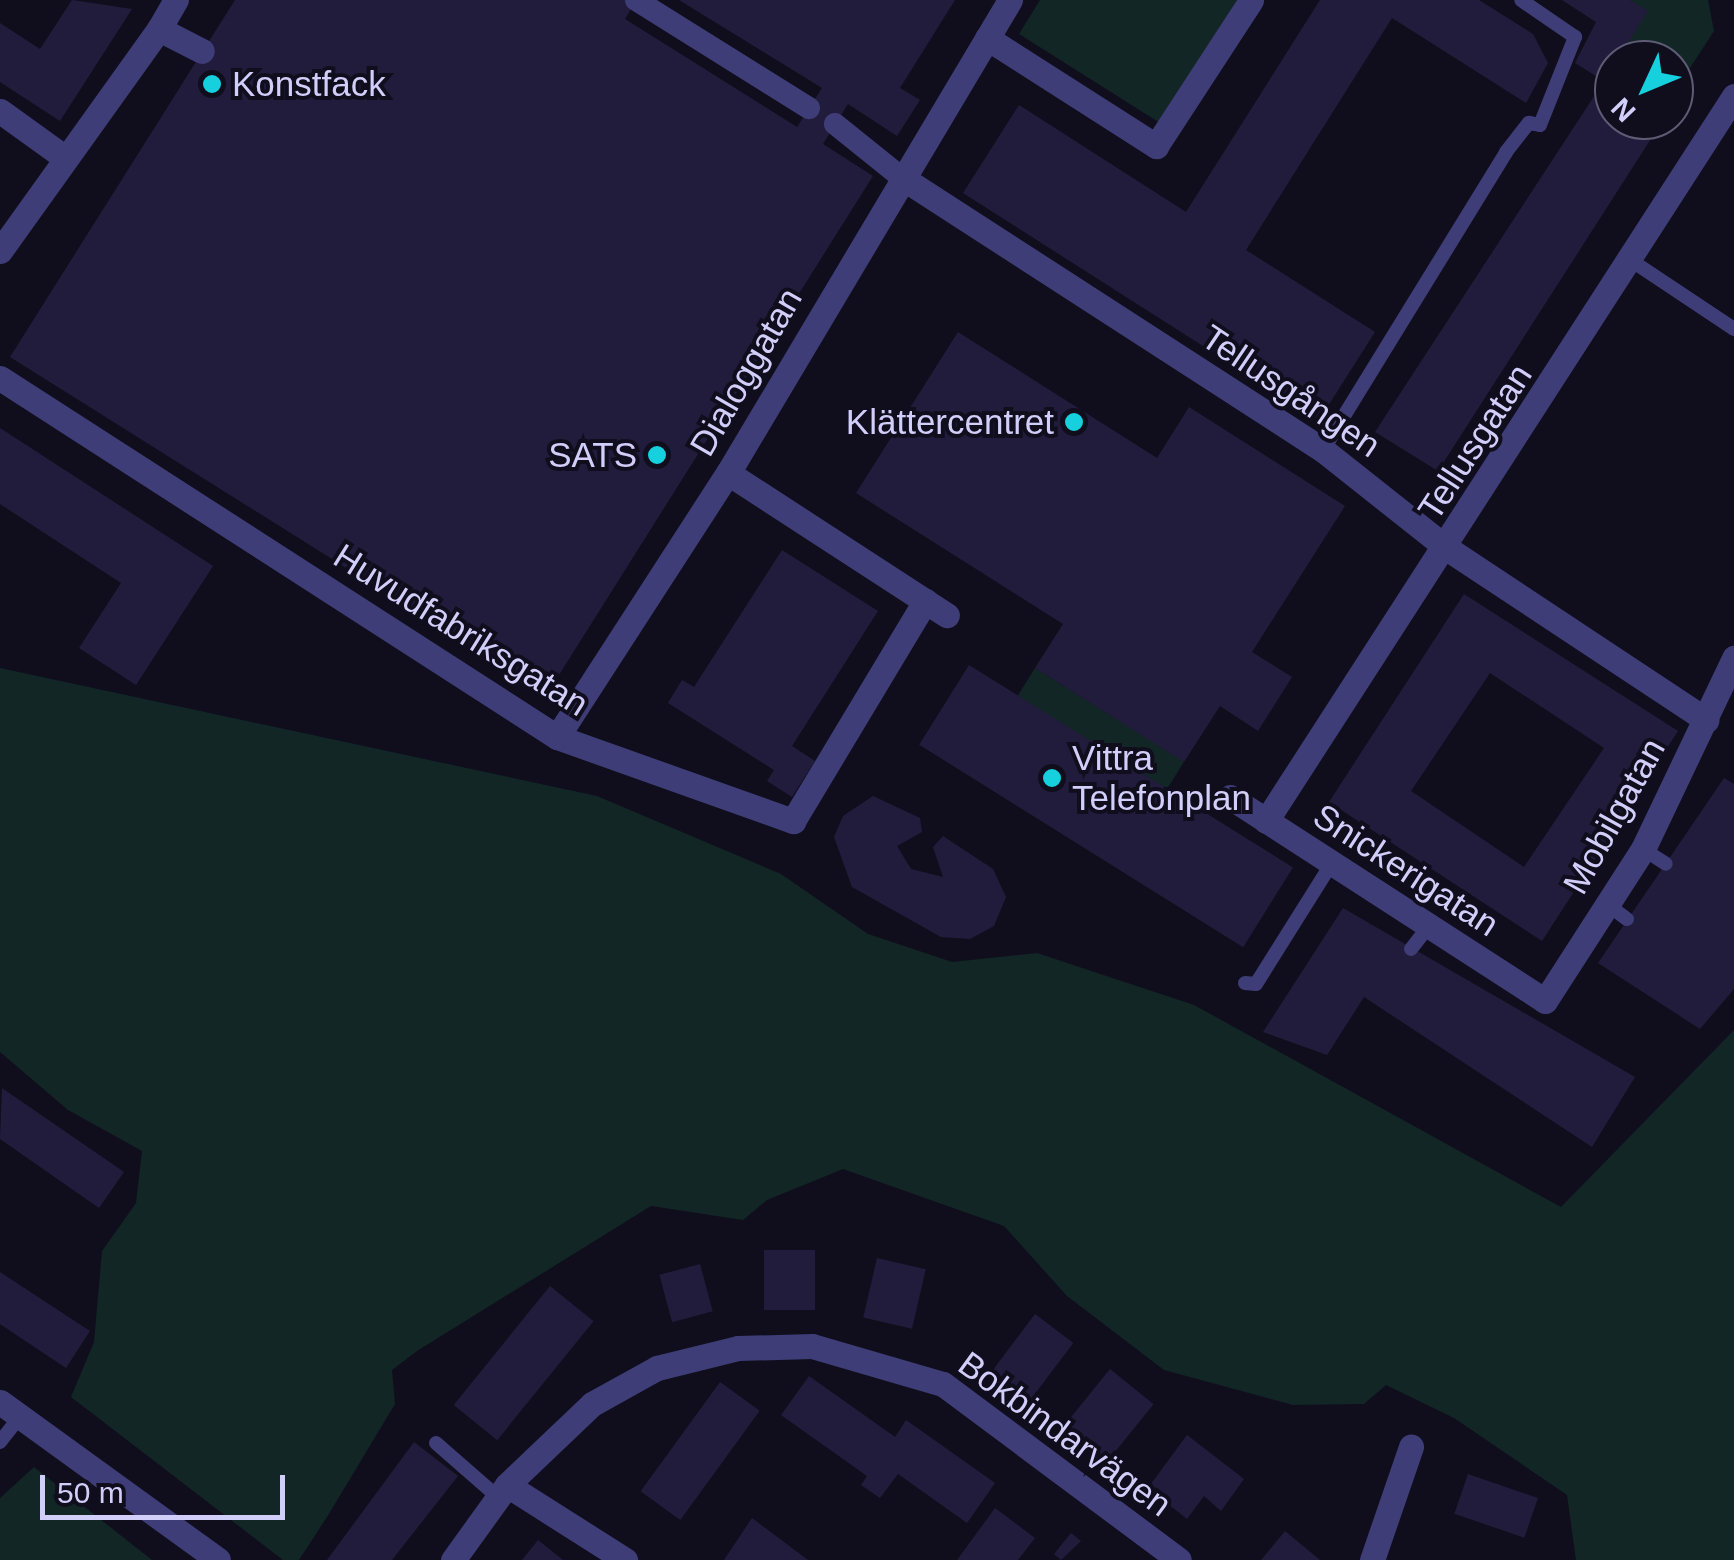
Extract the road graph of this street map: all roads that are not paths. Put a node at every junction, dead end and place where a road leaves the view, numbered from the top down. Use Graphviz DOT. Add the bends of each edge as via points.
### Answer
graph roads {
  1 [pos="176,0"];
  2 [pos="636,0"];
  3 [pos="1010,0"];
  4 [pos="1251,0"];
  5 [pos="1521,0"];
  6 [pos="159,30"];
  7 [pos="986,38"];
  8 [pos="202,51"];
  9 [pos="1734,96"];
  10 [pos="809,108"];
  11 [pos="0,111"];
  12 [pos="835,124"];
  13 [pos="64,157"];
  14 [pos="901,177"];
  15 [pos="0,250"];
  16 [pos="1632,261"];
  17 [pos="1734,329"];
  18 [pos="0,378"];
  19 [pos="1323,450"];
  20 [pos="728,473"];
  21 [pos="1448,548"];
  22 [pos="925,601"];
  23 [pos="948,614"];
  24 [pos="1734,658"];
  25 [pos="1706,720"];
  26 [pos="558,737"];
  27 [pos="1230,797"];
  28 [pos="1266,821"];
  29 [pos="1644,849"];
  30 [pos="1332,863"];
  31 [pos="1666,864"];
  32 [pos="1429,926"];
  33 [pos="1411,949"];
  34 [pos="1245,983"];
  35 [pos="1545,1001"];
  36 [pos="11,1409"];
  37 [pos="0,1442"];
  38 [pos="436,1444"];
  39 [pos="1411,1447"];
  40 [pos="503,1491"];
  41 [pos="612,1557"];
  42 [pos="218,1560"];
  43 [pos="453,1560"];
  44 [pos="1180,1560"];
  45 [pos="1372,1560"];
  1 -- 6 [label="street"];
  2 -- 10 [label="street"];
  3 -- 7 [label="street, Dialoggatan"];
  4 -- 7 [label="street" via="1156,146"];
  5 -- 19 [label="lane" via="1575,37 1540,125 1529,123 1506,152"];
  6 -- 8 [label="street"];
  6 -- 13 [label="street"];
  7 -- 14 [label="street, Dialoggatan"];
  9 -- 16 [label="street, Tellusgatan"];
  11 -- 13 [label="street"];
  12 -- 14 [label="street, Tellusgången"];
  13 -- 15 [label="street"];
  14 -- 19 [label="street, Tellusgången"];
  14 -- 20 [label="street, Dialoggatan"];
  16 -- 17 [label="lane"];
  16 -- 21 [label="street, Tellusgatan"];
  18 -- 26 [label="street, Huvudfabriksgatan"];
  19 -- 21 [label="street, Tellusgången"];
  20 -- 22 [label="street"];
  20 -- 26 [label="street, Dialoggatan"];
  21 -- 25 [label="street, Tellusgången"];
  21 -- 28 [label="street, Tellusgatan"];
  22 -- 23 [label="street"];
  22 -- 26 [label="street, Huvudfabriksgatan" via="793,821"];
  24 -- 25 [label="street, Mobilgatan"];
  25 -- 29 [label="street, Mobilgatan"];
  27 -- 28 [label="street, Snickerigatan"];
  28 -- 30 [label="street, Snickerigatan"];
  29 -- 31 [label="lane"];
  29 -- 35 [label="street, Mobilgatan" via="1617,912"];
  30 -- 32 [label="street, Snickerigatan"];
  30 -- 34 [label="lane" via="1256,984"];
  32 -- 33 [label="lane"];
  32 -- 35 [label="street, Snickerigatan"];
  36 -- 37 [label="lane"];
  36 -- 42 [label="street"];
  38 -- 40 [label="lane"];
  39 -- 45 [label="street"];
  40 -- 41 [label="street"];
  40 -- 43 [label="street, Bokbindarvägen"];
  40 -- 44 [label="street, Bokbindarvägen" via="592,1404 658,1368 738,1348 812,1346 943,1384"];
}
